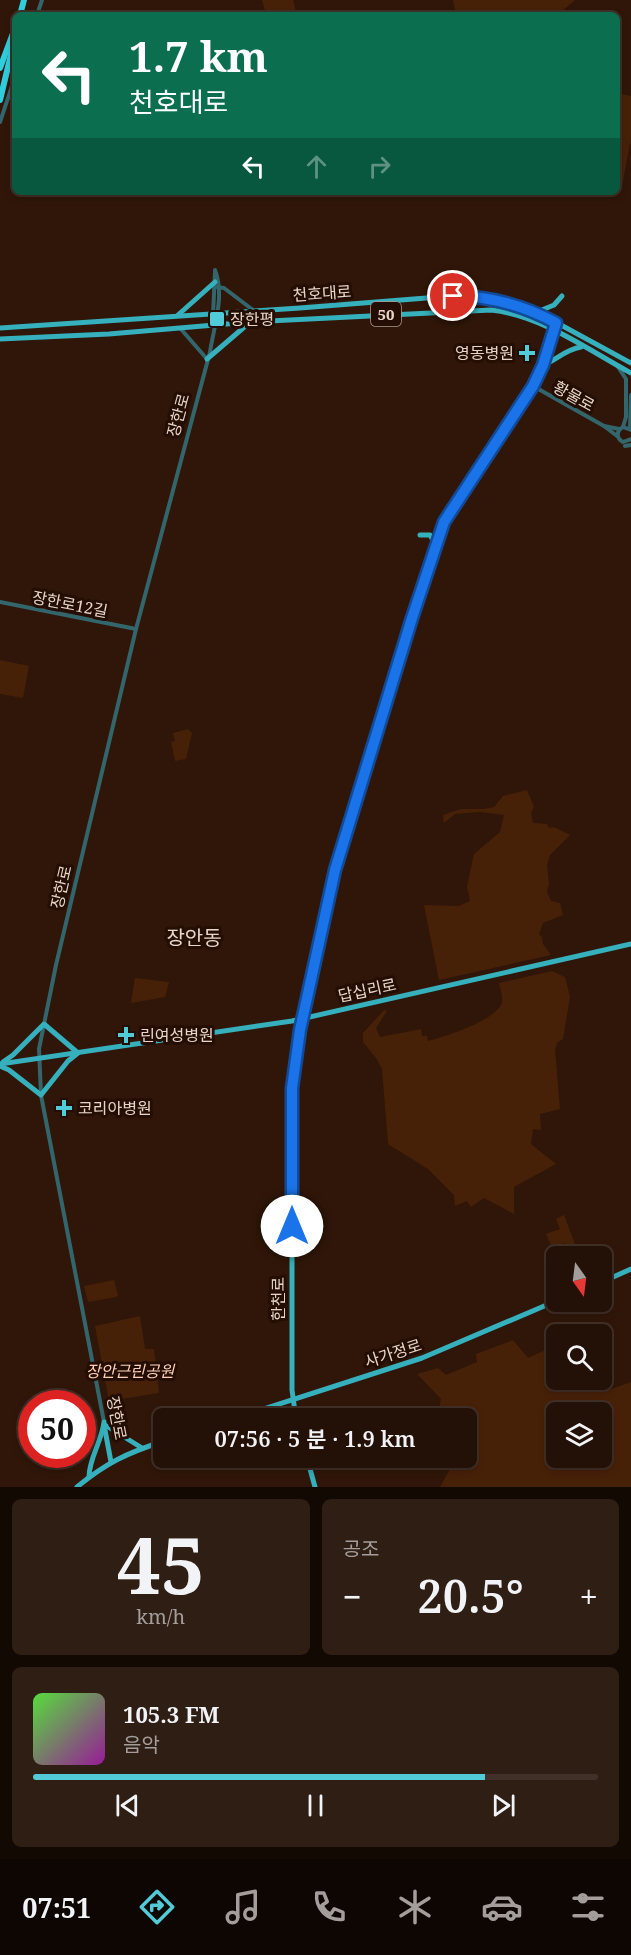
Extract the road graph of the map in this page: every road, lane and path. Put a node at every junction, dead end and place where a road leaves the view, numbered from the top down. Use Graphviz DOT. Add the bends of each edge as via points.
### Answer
graph roads {
  1 [pos="12,36"];
  2 [pos="12,50"];
  3 [pos="0,68"];
  4 [pos="12,86"];
  5 [pos="0,100"];
  6 [pos="0,122"];
  7 [pos="218,285"];
  8 [pos="562,296"];
  9 [pos="254,311"];
  10 [pos="537,312"];
  11 [pos="216,314"];
  12 [pos="177,316"];
  13 [pos="250,322"];
  14 [pos="556,323"];
  15 [pos="215,325"];
  16 [pos="179,327"];
  17 [pos="0,328"];
  18 [pos="554,331"];
  19 [pos="0,339"];
  20 [pos="583,347"];
  21 [pos="207,359"];
  22 [pos="631,363"];
  23 [pos="543,365"];
  24 [pos="617,366"];
  25 [pos="631,373"];
  26 [pos="533,386"];
  27 [pos="629,398"];
  28 [pos="625,419"];
  29 [pos="604,426"];
  30 [pos="619,428"];
  31 [pos="631,430"];
  32 [pos="617,436"];
  33 [pos="631,441"];
  34 [pos="626,446"];
  35 [pos="420,534"];
  36 [pos="436,545"];
  37 [pos="0,602"];
  38 [pos="136,629"];
  39 [pos="631,944"];
  40 [pos="303,1019"];
  41 [pos="44,1024"];
  42 [pos="78,1053"];
  43 [pos="39,1058"];
  44 [pos="0,1064"];
  45 [pos="41,1095"];
  46 [pos="631,1269"];
  47 [pos="612,1278"];
  48 [pos="546,1305"];
  49 [pos="292,1401"];
  50 [pos="269,1408"];
  51 [pos="294,1408"];
  52 [pos="104,1423"];
  53 [pos="153,1444"];
  54 [pos="142,1448"];
  55 [pos="111,1462"];
  56 [pos="310,1468"];
  57 [pos="89,1477"];
  58 [pos="76,1487"];
  59 [pos="315,1487"];
  1 -- 3 [label="highway"];
  2 -- 5 [label="highway"];
  4 -- 6 [label="street"];
  7 -- 9 [label="street"];
  7 -- 11 [label="street, 장한로"];
  7 -- 12 [label="main road"];
  8 -- 10 [label="main road" via="554,305"];
  9 -- 10 [label="main road, 천호대로 / 50" via="466,296 498,300"];
  9 -- 11 [label="main road, 천호대로 / 50"];
  10 -- 14 [label="main road, 천호대로 / 50"];
  11 -- 12 [label="main road, 천호대로 / 50"];
  11 -- 15 [label="street, 장한로"];
  12 -- 17 [label="main road, 천호대로 / 50"];
  13 -- 15 [label="main road, 천호대로 / 50"];
  13 -- 18 [label="main road, 천호대로 / 50" via="491,310"];
  13 -- 21 [label="main road"];
  14 -- 18 [label="main road, 한천로"];
  14 -- 22 [label="main road, 천호대로 / 50"];
  15 -- 16 [label="main road, 천호대로 / 50"];
  15 -- 21 [label="street, 장한로"];
  16 -- 19 [label="main road, 천호대로 / 50"];
  16 -- 21 [label="street"];
  18 -- 20 [label="main road, 천호대로 / 50"];
  18 -- 23 [label="main road, 한천로"];
  20 -- 23 [label="main road" via="560,354"];
  20 -- 24 [label="main road, 천호대로 / 50"];
  21 -- 38 [label="street, 장한로"];
  23 -- 26 [label="main road, 한천로"];
  24 -- 25 [label="main road, 천호대로 / 50"];
  24 -- 27 [label="street" via="626,379"];
  26 -- 29 [label="street, 황물로"];
  26 -- 36 [label="main road, 한천로" via="453,507"];
  27 -- 28 [label="street"];
  27 -- 31 [label="street"];
  28 -- 30 [label="street"];
  28 -- 30 [label="street"];
  29 -- 30 [label="street, 황물로"];
  29 -- 32 [label="street, 황물로"];
  30 -- 31 [label="street, 황물로"];
  30 -- 32 [label="street"];
  32 -- 33 [label="street, 황물로" via="623,442"];
  33 -- 34 [label="street"];
  35 -- 36 [label="main road" via="430,535"];
  36 -- 40 [label="main road, 한천로" via="335,870"];
  37 -- 38 [label="street, 장한로12길"];
  38 -- 41 [label="street, 장한로"];
  39 -- 40 [label="main road, 답십리로"];
  40 -- 42 [label="main road, 답십리로"];
  40 -- 49 [label="main road, 한천로" via="292,1088"];
  41 -- 42 [label="main road"];
  41 -- 43 [label="street, 장한로"];
  41 -- 44 [label="main road"];
  42 -- 43 [label="main road, 답십리로"];
  42 -- 45 [label="main road"];
  43 -- 44 [label="main road, 답십리로"];
  43 -- 45 [label="street, 장한로"];
  44 -- 45 [label="main road"];
  45 -- 52 [label="street, 장한로"];
  46 -- 47 [label="main road"];
  48 -- 49 [label="main road, 사가정로" via="422,1358"];
  49 -- 50 [label="main road, 사가정로"];
  49 -- 51 [label="main road, 한천로"];
  52 -- 54 [label="main road"];
  52 -- 55 [label="main road, 장한로"];
  52 -- 57 [label="main road"];
  53 -- 54 [label="main road"];
  54 -- 55 [label="main road"];
  55 -- 57 [label="main road"];
  56 -- 59 [label="main road"];
  57 -- 58 [label="main road"];
}
